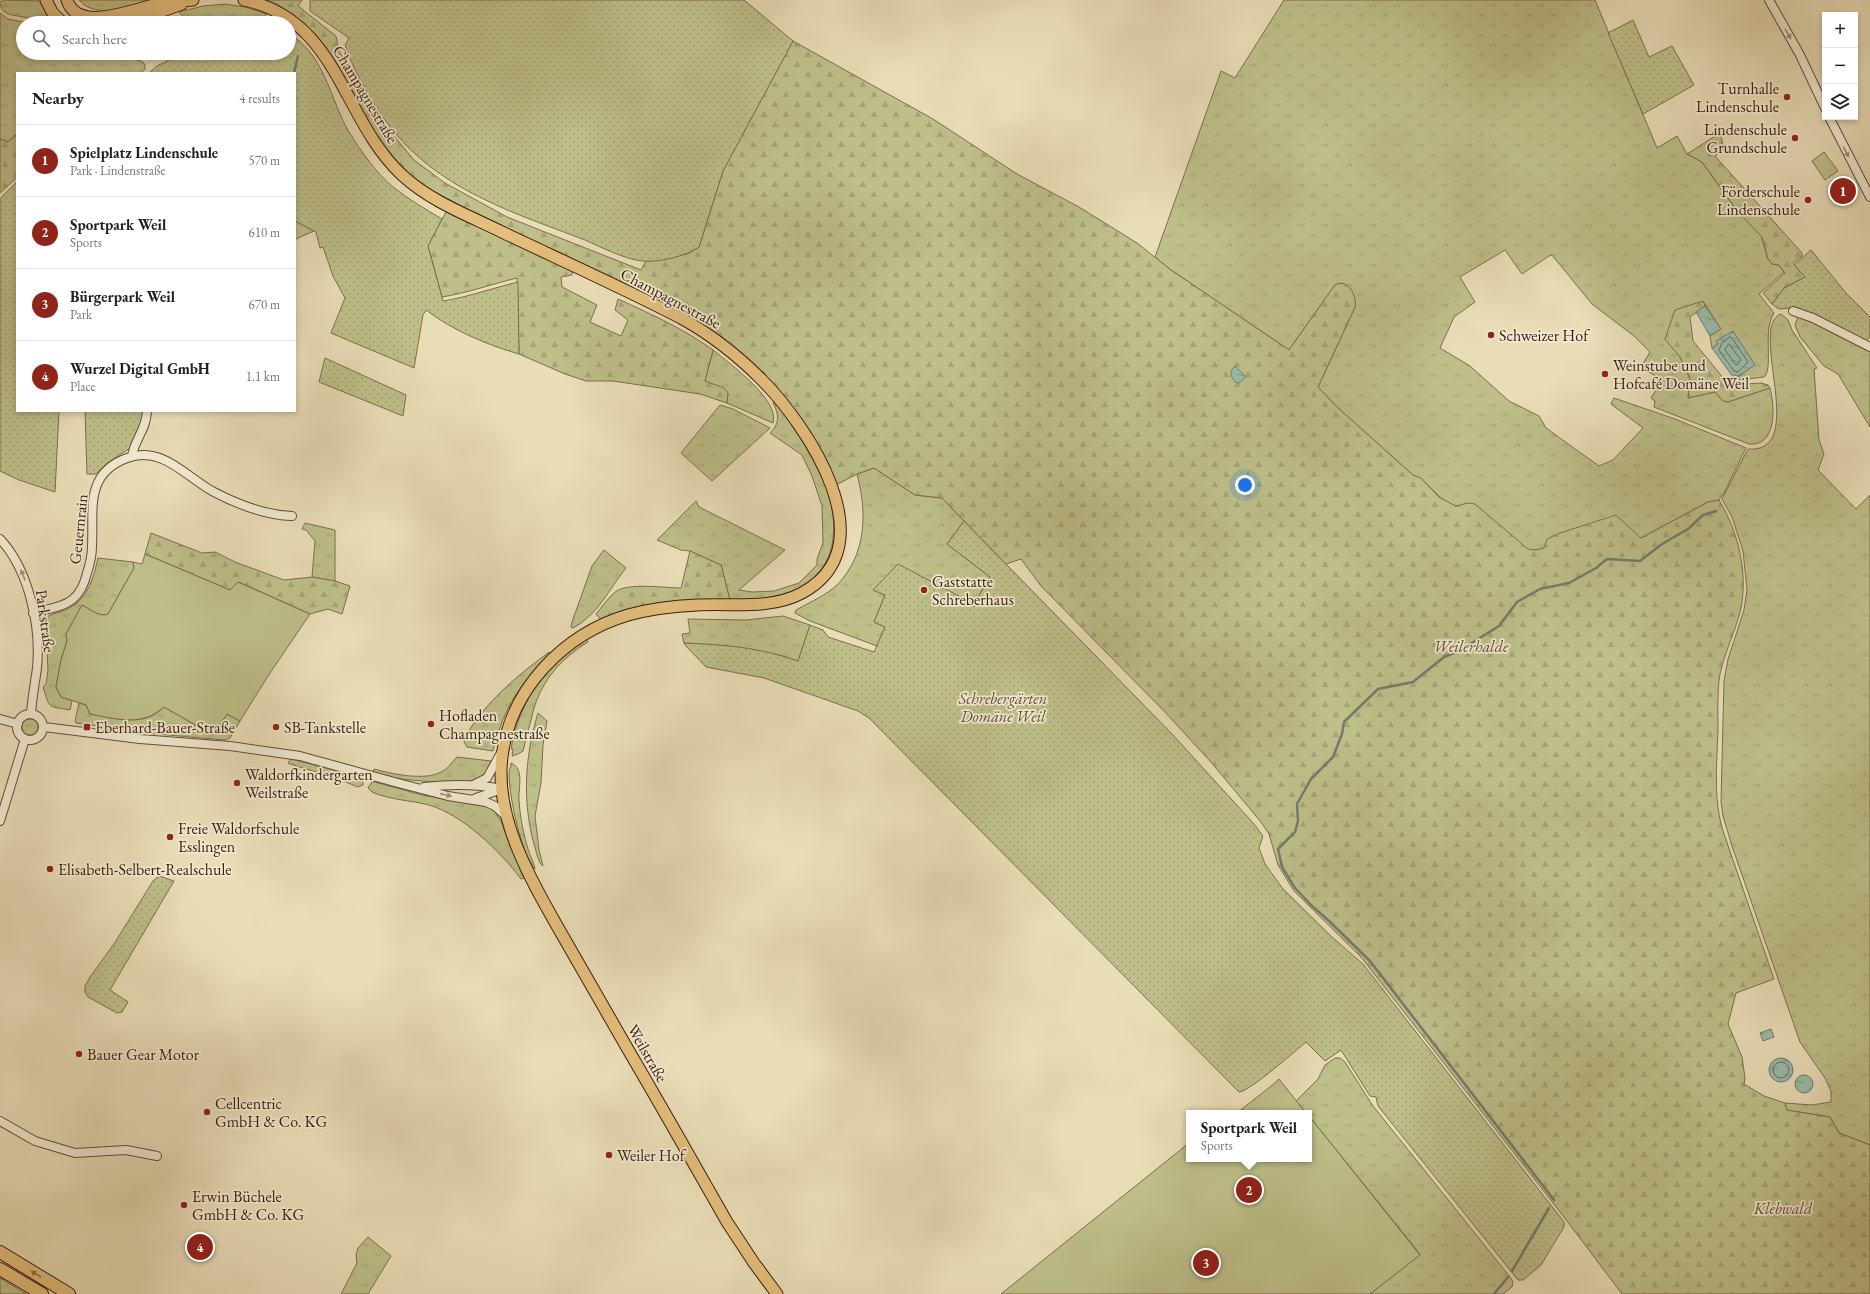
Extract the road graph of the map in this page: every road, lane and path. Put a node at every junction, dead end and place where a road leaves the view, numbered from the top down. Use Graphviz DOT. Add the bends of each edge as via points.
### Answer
graph roads {
  1 [pos="46,0"];
  2 [pos="193,0"];
  3 [pos="244,0"];
  4 [pos="1769,0"];
  5 [pos="66,1"];
  6 [pos="56,16"];
  7 [pos="82,16"];
  8 [pos="104,16"];
  9 [pos="148,16"];
  10 [pos="282,16"];
  11 [pos="296,25"];
  12 [pos="1822,102"];
  13 [pos="1831,120"];
  14 [pos="1870,197"];
  15 [pos="1793,311"];
  16 [pos="1870,347"];
  17 [pos="147,412"];
  18 [pos="132,456"];
  19 [pos="292,516"];
  20 [pos="0,539"];
  21 [pos="33,613"];
  22 [pos="31,714"];
  23 [pos="0,719"];
  24 [pos="18,724"];
  25 [pos="44,727"];
  26 [pos="25,739"];
  27 [pos="496,771"];
  28 [pos="472,785"];
  29 [pos="419,788"];
  30 [pos="502,789"];
  31 [pos="473,798"];
  32 [pos="508,819"];
  33 [pos="0,821"];
  34 [pos="0,1122"];
  35 [pos="157,1156"];
  36 [pos="0,1252"];
  37 [pos="0,1269"];
  38 [pos="42,1294"];
  39 [pos="70,1294"];
  40 [pos="777,1294"];
  1 -- 6 [label="main road"];
  2 -- 8 [label="main road" via="162,3"];
  2 -- 9 [label="main road"];
  3 -- 10 [label="main road, Champagnestraße"];
  4 -- 12 [label="street, one-way" via="1800,55"];
  5 -- 7 [label="main road"];
  11 -- 27 [label="main road, Champagnestraße" via="319,47 373,140 403,176 454,209 662,308 712,337 753,372 788,411 820,461 836,497 841,528 838,548 826,572 811,586 794,596 773,602 695,605 651,610 618,619 586,633 559,652 531,683 516,708"];
  13 -- 14 [label="street, one-way"];
  15 -- 16 [label="street" via="1814,318"];
  17 -- 18 [label="street" via="146,424"];
  18 -- 19 [label="street, Geuernrain" via="148,455 163,458 202,485 230,500 267,513"];
  18 -- 21 [label="street, Geuernrain" via="110,468 96,488 92,507 92,553 79,592 65,604"];
  21 -- 20 [label="street, Parkstraße, one-way" via="21,569"];
  21 -- 22 [label="street, Parkstraße" via="38,652"];
  22 -- 24 [label="street" via="23,716"];
  22 -- 25 [label="street" via="40,718"];
  23 -- 24 [label="street"];
  24 -- 26 [label="street" via="18,732"];
  25 -- 26 [label="street" via="37,738"];
  25 -- 29 [label="street, Weilstraße" via="271,751 313,759"];
  26 -- 33 [label="street"];
  27 -- 28 [label="street" via="485,780"];
  27 -- 30 [label="main road, Champagnestraße"];
  28 -- 29 [label="street, Weilstraße"];
  28 -- 30 [label="street, Weilstraße"];
  29 -- 31 [label="street, Weilstraße, one-way" via="448,796"];
  30 -- 31 [label="street"];
  30 -- 32 [label="main road, Weilstraße"];
  31 -- 32 [label="street, Weilstraße" via="495,806"];
  32 -- 40 [label="main road, Weilstraße" via="524,862 570,949 727,1222"];
  34 -- 35 [label="street" via="35,1141 74,1153 126,1150"];
  39 -- 36 [label="highway, one-way"];
  37 -- 38 [label="highway"];
}
